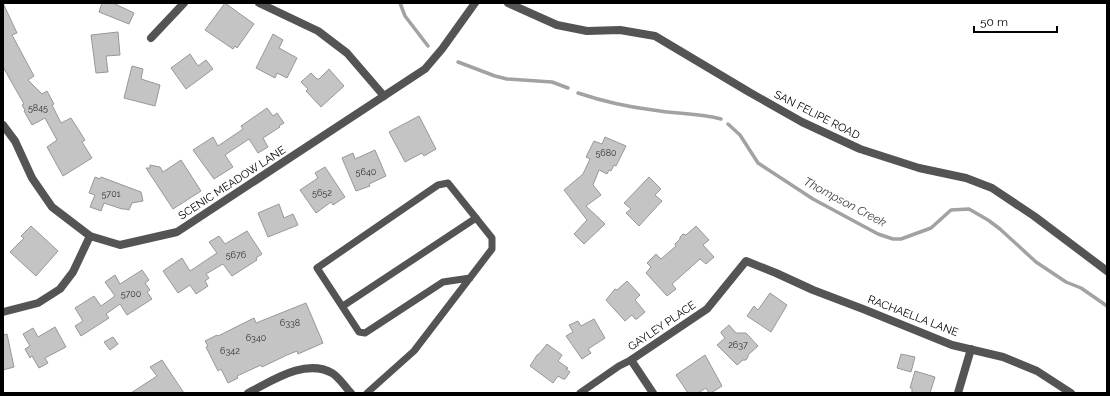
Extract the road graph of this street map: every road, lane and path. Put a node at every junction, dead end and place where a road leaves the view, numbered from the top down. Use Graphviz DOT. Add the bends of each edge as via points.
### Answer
graph roads {
  1 [pos="184,3"];
  2 [pos="259,3"];
  3 [pos="475,3"];
  4 [pos="508,3"];
  5 [pos="151,38"];
  6 [pos="384,96"];
  7 [pos="3,125"];
  8 [pos="476,218"];
  9 [pos="90,236"];
  10 [pos="746,261"];
  11 [pos="1107,271"];
  12 [pos="470,278"];
  13 [pos="343,306"];
  14 [pos="3,312"];
  15 [pos="971,349"];
  16 [pos="631,360"];
  17 [pos="248,393"];
  18 [pos="351,393"];
  19 [pos="367,393"];
  20 [pos="580,393"];
  21 [pos="652,393"];
  22 [pos="958,393"];
  23 [pos="1071,393"];
  1 -- 5 [label="street"];
  2 -- 6 [label="street" via="318,31 347,53"];
  3 -- 6 [label="street, SCENIC MEADOW LANE" via="425,69"];
  4 -- 11 [label="street, SAN FELIPE ROAD" via="557,25 587,31 620,30 655,36 802,122 860,149 919,168 966,178 992,188"];
  6 -- 9 [label="street, SCENIC MEADOW LANE" via="177,232 120,245"];
  7 -- 9 [label="street, SCENIC MEADOW LANE" via="15,141 32,178 52,207"];
  8 -- 12 [label="lane" via="492,238 492,249"];
  8 -- 13 [label="lane"];
  8 -- 13 [label="lane" via="448,183 438,185 317,268"];
  9 -- 14 [label="street" via="74,272 60,289 38,303"];
  10 -- 15 [label="street, RACHAELLA LANE" via="813,290"];
  10 -- 16 [label="street, GAYLEY PLACE" via="707,309"];
  12 -- 13 [label="lane" via="443,282 364,333 359,332"];
  12 -- 19 [label="lane" via="414,351"];
  15 -- 22 [label="street"];
  15 -- 23 [label="street, RACHAELLA LANE" via="1003,357 1037,371"];
  16 -- 20 [label="lane"];
  16 -- 21 [label="street, GAYLEY PLACE"];
  17 -- 18 [label="street" via="291,372 314,368 332,373"];
}
